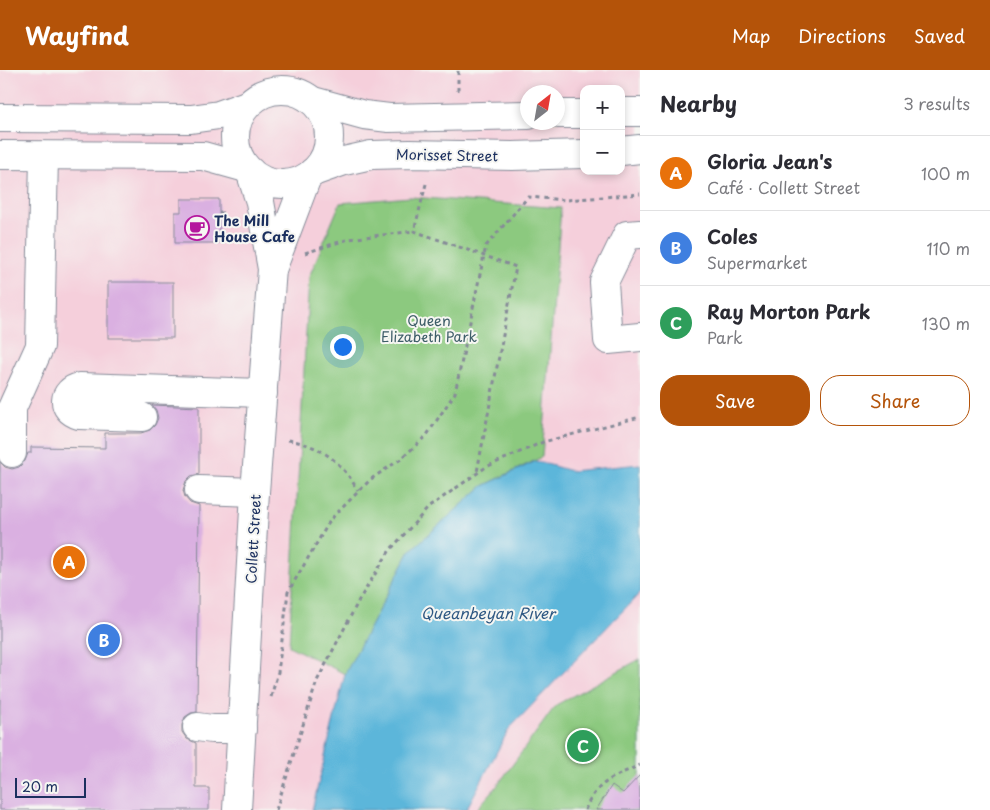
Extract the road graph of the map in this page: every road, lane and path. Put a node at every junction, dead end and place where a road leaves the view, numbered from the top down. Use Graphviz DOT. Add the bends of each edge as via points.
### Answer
graph roads {
  1 [pos="262,70"];
  2 [pos="297,70"];
  3 [pos="458,71"];
  4 [pos="458,88"];
  5 [pos="311,99"];
  6 [pos="249,102"];
  7 [pos="625,112"];
  8 [pos="640,112"];
  9 [pos="565,114"];
  10 [pos="580,114"];
  11 [pos="520,115"];
  12 [pos="0,118"];
  13 [pos="640,149"];
  14 [pos="625,151"];
  15 [pos="580,154"];
  16 [pos="0,156"];
  17 [pos="44,156"];
  18 [pos="248,170"];
  19 [pos="310,175"];
  20 [pos="426,184"];
  21 [pos="640,194"];
  22 [pos="219,213"];
  23 [pos="227,213"];
  24 [pos="414,231"];
  25 [pos="640,234"];
  26 [pos="305,253"];
  27 [pos="484,256"];
  28 [pos="272,269"];
  29 [pos="640,337"];
  30 [pos="263,393"];
  31 [pos="640,417"];
  32 [pos="142,418"];
  33 [pos="288,440"];
  34 [pos="12,453"];
  35 [pos="477,473"];
  36 [pos="199,490"];
  37 [pos="255,492"];
  38 [pos="358,492"];
  39 [pos="269,700"];
  40 [pos="197,727"];
  41 [pos="242,729"];
  42 [pos="640,765"];
  43 [pos="237,810"];
  44 [pos="276,810"];
  45 [pos="585,810"];
  1 -- 6 [label="street"];
  2 -- 5 [label="street"];
  3 -- 4 [label="path"];
  5 -- 6 [label="street" via="283,89 263,93"];
  5 -- 11 [label="street" via="364,115 389,118"];
  5 -- 19 [label="street" via="324,115 329,141 325,158"];
  6 -- 12 [label="street" via="219,115 191,119"];
  6 -- 18 [label="street" via="238,118 235,140 238,155"];
  7 -- 8 [label="street"];
  9 -- 10 [label="street"];
  13 -- 14 [label="street"];
  15 -- 19 [label="street, Morisset Street" via="371,155 344,161"];
  16 -- 17 [label="street"];
  17 -- 18 [label="street" via="203,156"];
  17 -- 34 [label="street" via="40,346 12,408"];
  18 -- 19 [label="street" via="262,180 278,184 293,183"];
  18 -- 28 [label="street, Collett Street" via="260,202"];
  19 -- 28 [label="street, Collett Street"];
  20 -- 24 [label="path"];
  21 -- 27 [label="path" via="566,200 528,197 486,246"];
  22 -- 23 [label="path"];
  24 -- 26 [label="path" via="349,239"];
  24 -- 27 [label="path"];
  25 -- 29 [label="street" via="627,235 604,282 608,340"];
  27 -- 35 [label="path" via="516,267"];
  27 -- 38 [label="path" via="455,393 427,435"];
  28 -- 30 [label="street, Collett Street"];
  30 -- 32 [label="street" via="80,387 73,389 65,401 72,413 79,415"];
  30 -- 37 [label="street, Collett Street"];
  31 -- 35 [label="path" via="543,442"];
  33 -- 38 [label="path" via="302,442 326,454 345,470"];
  35 -- 44 [label="path" via="429,507 390,550 359,600 317,681"];
  36 -- 37 [label="street"];
  37 -- 41 [label="street, Collett Street"];
  38 -- 39 [label="path" via="331,519 288,592 278,672"];
  40 -- 41 [label="street"];
  41 -- 43 [label="street, Collett Street"];
  42 -- 45 [label="path" via="604,783 590,797"];
}
